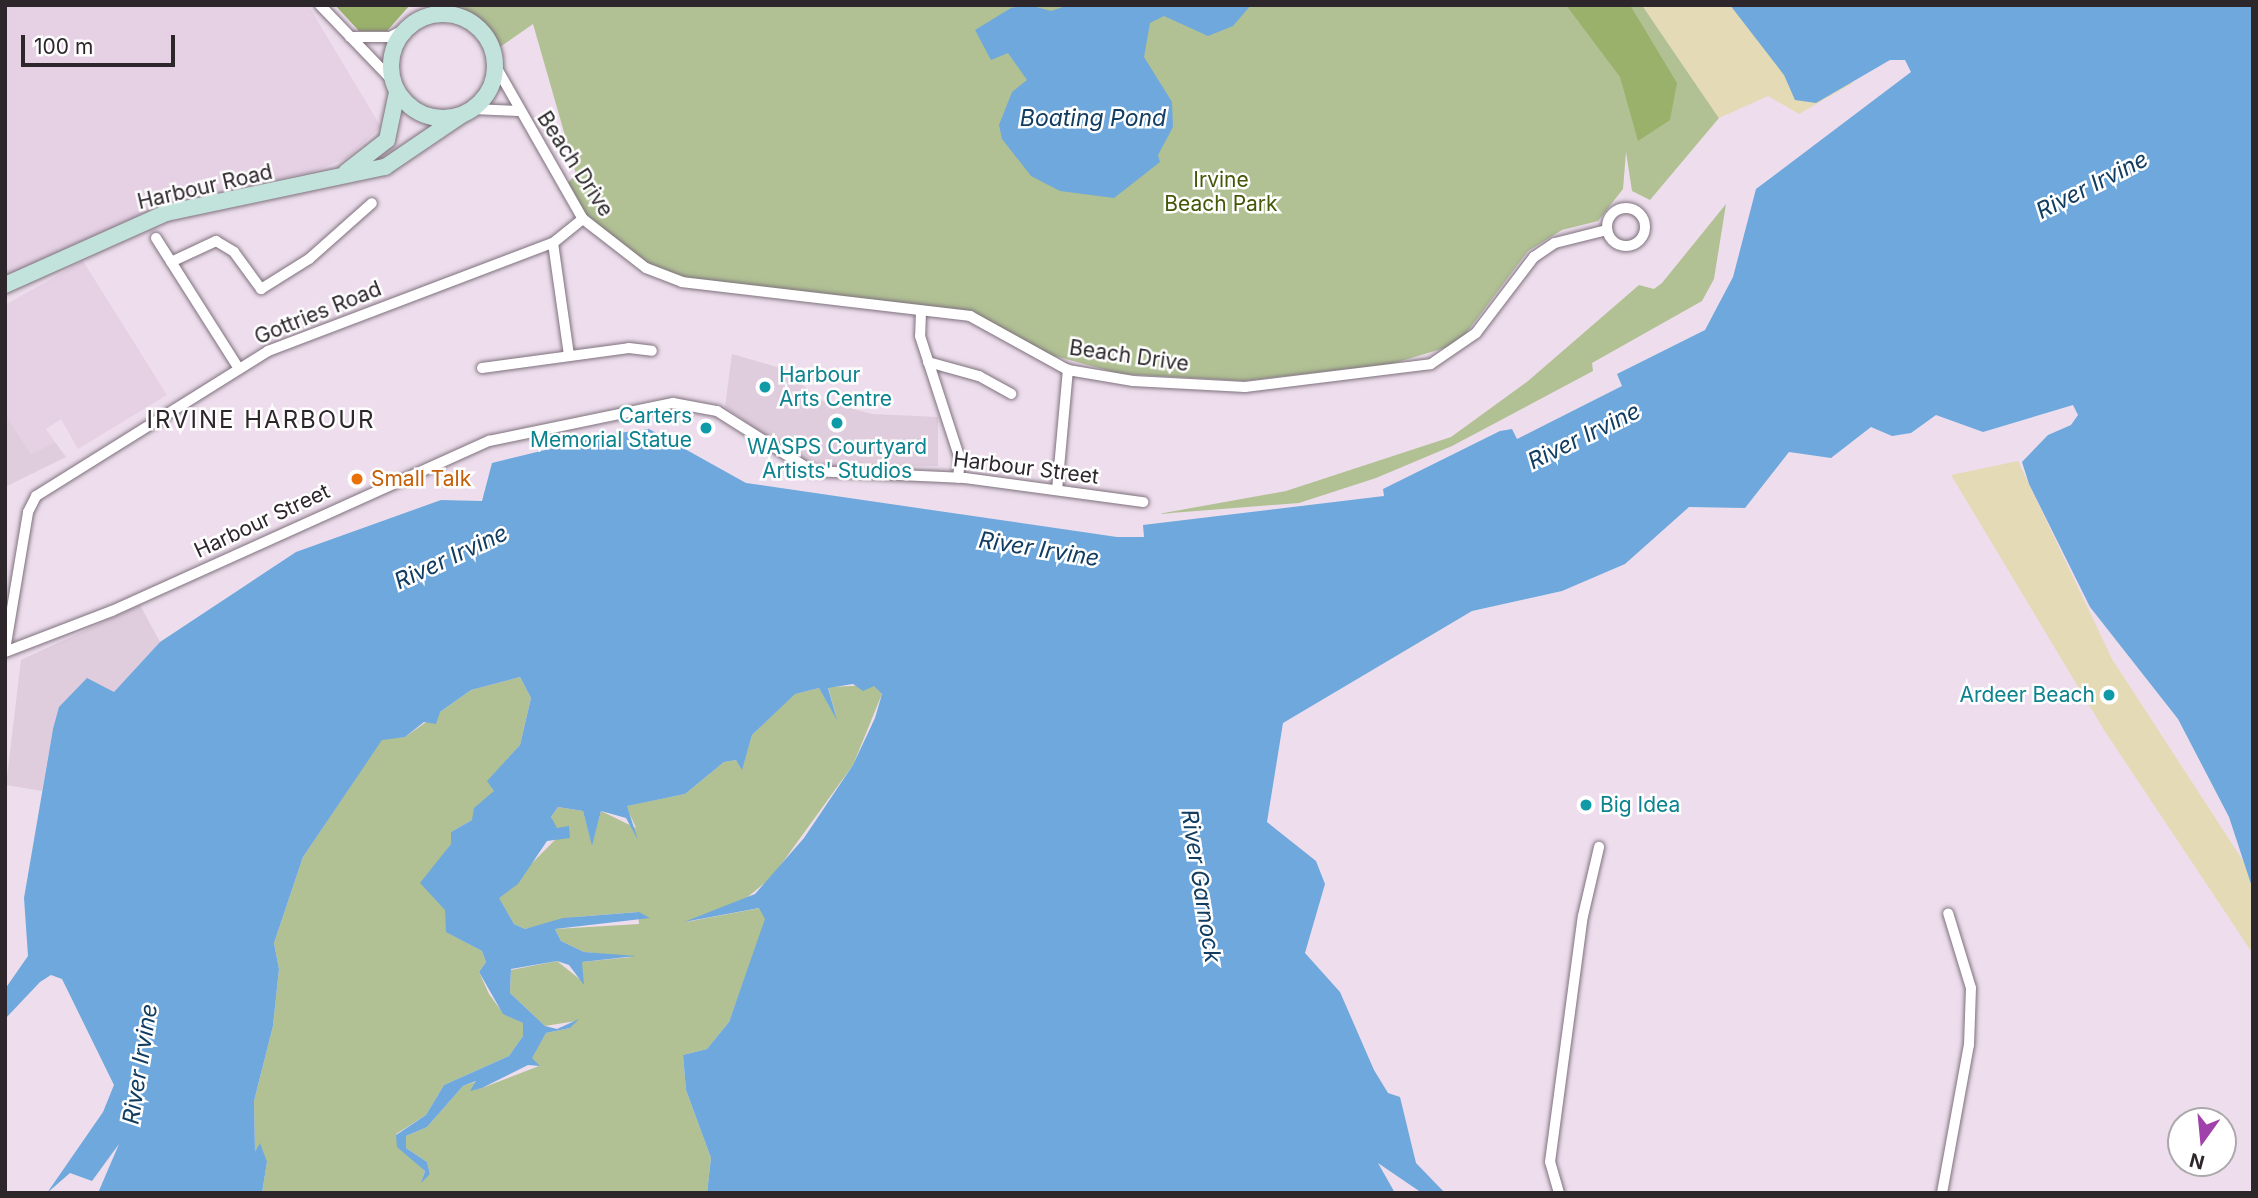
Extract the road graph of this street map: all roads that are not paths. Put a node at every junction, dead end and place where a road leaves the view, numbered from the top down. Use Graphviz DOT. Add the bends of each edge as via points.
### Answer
graph roads {
  1 [pos="320,5"];
  2 [pos="425,5"];
  3 [pos="447,5"];
  4 [pos="471,23"];
  5 [pos="410,26"];
  6 [pos="350,37"];
  7 [pos="495,65"];
  8 [pos="394,86"];
  9 [pos="518,111"];
  10 [pos="467,112"];
  11 [pos="341,176"];
  12 [pos="372,203"];
  13 [pos="583,219"];
  14 [pos="1607,230"];
  15 [pos="156,238"];
  16 [pos="553,243"];
  17 [pos="171,262"];
  18 [pos="5,285"];
  19 [pos="921,311"];
  20 [pos="652,351"];
  21 [pos="569,356"];
  22 [pos="928,362"];
  23 [pos="482,368"];
  24 [pos="239,369"];
  25 [pos="1068,370"];
  26 [pos="1011,394"];
  27 [pos="958,478"];
  28 [pos="1057,490"];
  29 [pos="1143,502"];
  30 [pos="8,616"];
  31 [pos="5,651"];
  32 [pos="1599,847"];
  33 [pos="1948,913"];
  34 [pos="1559,1193"];
  35 [pos="1942,1193"];
  1 -- 6 [label="street"];
  2 -- 5 [label="street"];
  3 -- 4 [label="street"];
  4 -- 5 [label="street" via="438,14"];
  4 -- 7 [label="street" via="483,34"];
  5 -- 6 [label="street" via="390,37"];
  5 -- 8 [label="street" via="396,43"];
  6 -- 8 [label="street"];
  7 -- 9 [label="street, Beach Drive"];
  7 -- 10 [label="street" via="486,96"];
  8 -- 10 [label="street" via="416,111"];
  8 -- 11 [label="street, Harbour Road" via="387,140"];
  9 -- 10 [label="street, Beach Drive"];
  9 -- 13 [label="street, Beach Drive"];
  10 -- 11 [label="street, Harbour Road" via="385,167"];
  11 -- 18 [label="street, Harbour Road" via="166,213"];
  12 -- 17 [label="street" via="309,260 261,289 234,252 216,241"];
  13 -- 16 [label="street, Gottries Road"];
  13 -- 19 [label="street, Beach Drive" via="633,261 682,282"];
  14 -- 25 [label="street, Beach Drive" via="1555,243 1534,257 1476,333 1431,364 1245,387"];
  15 -- 17 [label="street"];
  16 -- 21 [label="street"];
  16 -- 24 [label="street, Gottries Road" via="268,351"];
  17 -- 24 [label="street"];
  19 -- 22 [label="street"];
  19 -- 25 [label="street, Beach Drive" via="970,316"];
  20 -- 21 [label="street"];
  21 -- 23 [label="street"];
  22 -- 26 [label="street" via="979,376"];
  22 -- 27 [label="street" via="960,459"];
  24 -- 30 [label="street, Gottries Road" via="36,496 28,512"];
  25 -- 28 [label="street"];
  27 -- 28 [label="street, Harbour Street"];
  27 -- 31 [label="street, Harbour Street" via="812,471 717,411 673,403 624,410 489,441 112,611"];
  28 -- 29 [label="street, Harbour Street"];
  30 -- 31 [label="street, Gottries Road"];
  32 -- 34 [label="street" via="1583,916 1550,1162"];
  33 -- 35 [label="street" via="1971,988 1969,1045"];
}
